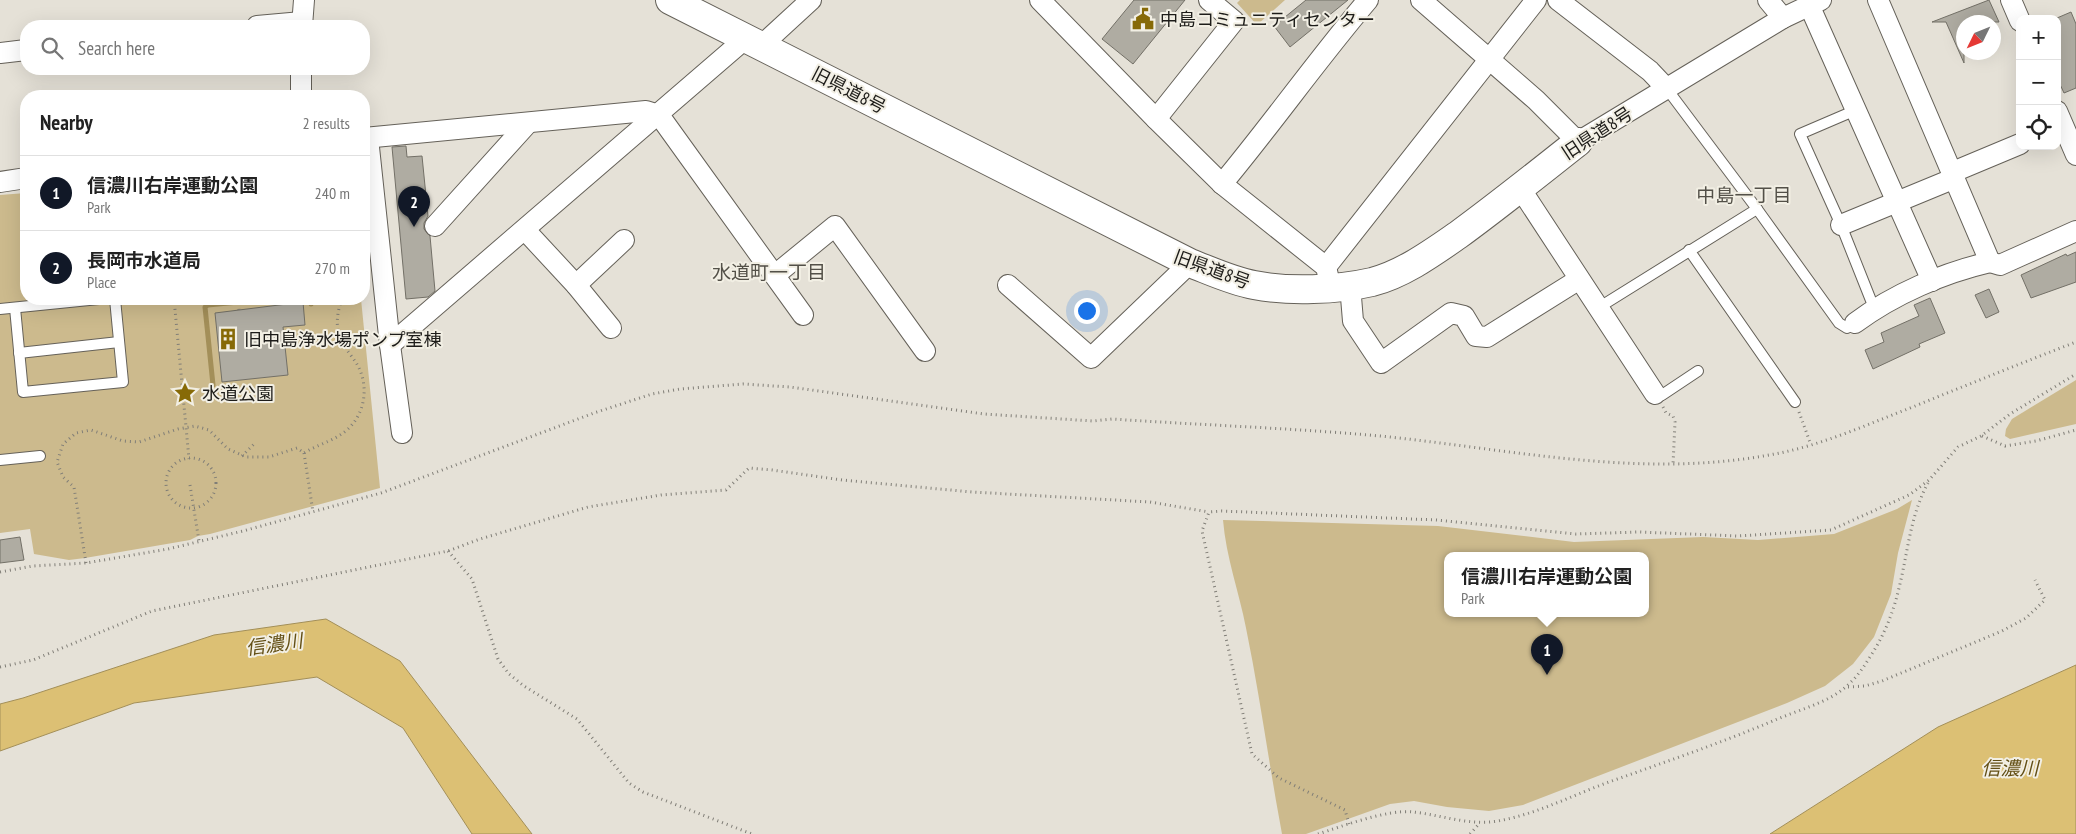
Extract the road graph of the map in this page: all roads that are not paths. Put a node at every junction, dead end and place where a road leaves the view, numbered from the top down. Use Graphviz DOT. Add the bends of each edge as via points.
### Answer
graph roads {
  1 [pos="304,0"];
  2 [pos="670,0"];
  3 [pos="811,0"];
  4 [pos="1209,0"];
  5 [pos="1368,0"];
  6 [pos="1421,0"];
  7 [pos="1536,0"];
  8 [pos="1558,0"];
  9 [pos="1768,0"];
  10 [pos="1878,0"];
  11 [pos="2011,0"];
  12 [pos="1050,3"];
  13 [pos="1815,3"];
  14 [pos="2017,15"];
  15 [pos="1782,18"];
  16 [pos="302,20"];
  17 [pos="754,42"];
  18 [pos="20,51"];
  19 [pos="0,53"];
  20 [pos="1490,61"];
  21 [pos="301,75"];
  22 [pos="1667,89"];
  23 [pos="301,90"];
  24 [pos="1856,110"];
  25 [pos="659,115"];
  26 [pos="1156,119"];
  27 [pos="528,123"];
  28 [pos="2061,125"];
  29 [pos="370,138"];
  30 [pos="1578,142"];
  31 [pos="2016,146"];
  32 [pos="2076,155"];
  33 [pos="370,172"];
  34 [pos="1954,175"];
  35 [pos="20,179"];
  36 [pos="0,182"];
  37 [pos="1222,184"];
  38 [pos="1520,188"];
  39 [pos="1897,203"];
  40 [pos="1757,209"];
  41 [pos="1841,225"];
  42 [pos="435,226"];
  43 [pos="525,230"];
  44 [pos="2076,231"];
  45 [pos="624,240"];
  46 [pos="1690,250"];
  47 [pos="1990,262"];
  48 [pos="1190,263"];
  49 [pos="775,275"];
  50 [pos="1336,280"];
  51 [pos="1578,280"];
  52 [pos="1932,281"];
  53 [pos="1008,285"];
  54 [pos="576,286"];
  55 [pos="43,305"];
  56 [pos="116,305"];
  57 [pos="15,308"];
  58 [pos="1598,308"];
  59 [pos="1874,308"];
  60 [pos="0,309"];
  61 [pos="803,315"];
  62 [pos="1855,323"];
  63 [pos="611,328"];
  64 [pos="119,342"];
  65 [pos="390,345"];
  66 [pos="925,350"];
  67 [pos="19,353"];
  68 [pos="1698,371"];
  69 [pos="1654,394"];
  70 [pos="1795,402"];
  71 [pos="402,433"];
  72 [pos="40,456"];
  73 [pos="0,460"];
  1 -- 16 [label="street"];
  2 -- 17 [label="street, 旧県道8号"];
  3 -- 17 [label="street"];
  4 -- 26 [label="street" via="1234,21"];
  5 -- 37 [label="street"];
  6 -- 20 [label="street"];
  7 -- 20 [label="street"];
  8 -- 22 [label="street" via="1650,71"];
  9 -- 15 [label="street"];
  10 -- 34 [label="street"];
  11 -- 14 [label="street"];
  12 -- 26 [label="street"];
  13 -- 15 [label="street, 旧県道8号"];
  13 -- 24 [label="street"];
  15 -- 22 [label="street, 旧県道8号"];
  17 -- 25 [label="street" via="691,85"];
  17 -- 48 [label="street, 旧県道8号"];
  18 -- 19 [label="street"];
  20 -- 30 [label="street"];
  20 -- 50 [label="street" via="1419,147"];
  21 -- 23 [label="street"];
  22 -- 30 [label="street, 旧県道8号"];
  22 -- 40 [label="lane"];
  24 -- 39 [label="street"];
  24 -- 41 [label="lane" via="1800,134"];
  25 -- 27 [label="street" via="646,112"];
  25 -- 43 [label="street"];
  25 -- 49 [label="street"];
  26 -- 37 [label="street"];
  27 -- 29 [label="street"];
  27 -- 42 [label="street"];
  28 -- 32 [label="street"];
  30 -- 38 [label="street, 旧県道8号"];
  31 -- 34 [label="street"];
  33 -- 65 [label="street"];
  34 -- 39 [label="street"];
  34 -- 47 [label="street"];
  35 -- 36 [label="street"];
  37 -- 50 [label="street"];
  38 -- 50 [label="street, 旧県道8号" via="1430,254 1388,276 1371,282"];
  38 -- 51 [label="street"];
  39 -- 41 [label="street"];
  39 -- 52 [label="street"];
  40 -- 46 [label="lane"];
  40 -- 62 [label="lane" via="1840,323 1847,328"];
  41 -- 59 [label="lane"];
  43 -- 54 [label="street"];
  43 -- 65 [label="street"];
  44 -- 47 [label="street" via="2000,265"];
  45 -- 54 [label="street"];
  46 -- 58 [label="lane"];
  46 -- 70 [label="lane"];
  47 -- 52 [label="street"];
  48 -- 50 [label="street, 旧県道8号" via="1254,285 1281,288"];
  48 -- 53 [label="street" via="1091,358"];
  49 -- 61 [label="street"];
  49 -- 66 [label="street" via="835,226"];
  50 -- 51 [label="street" via="1353,321 1382,363 1451,313 1464,316 1476,336 1486,337"];
  51 -- 58 [label="street"];
  52 -- 59 [label="street"];
  54 -- 63 [label="street"];
  55 -- 57 [label="lane"];
  56 -- 64 [label="lane"];
  57 -- 60 [label="lane"];
  57 -- 67 [label="lane"];
  58 -- 69 [label="street"];
  59 -- 62 [label="street"];
  64 -- 67 [label="lane"];
  64 -- 67 [label="lane" via="123,382 23,392"];
  65 -- 71 [label="street"];
  68 -- 69 [label="lane" via="1662,395"];
  72 -- 73 [label="lane"];
}
